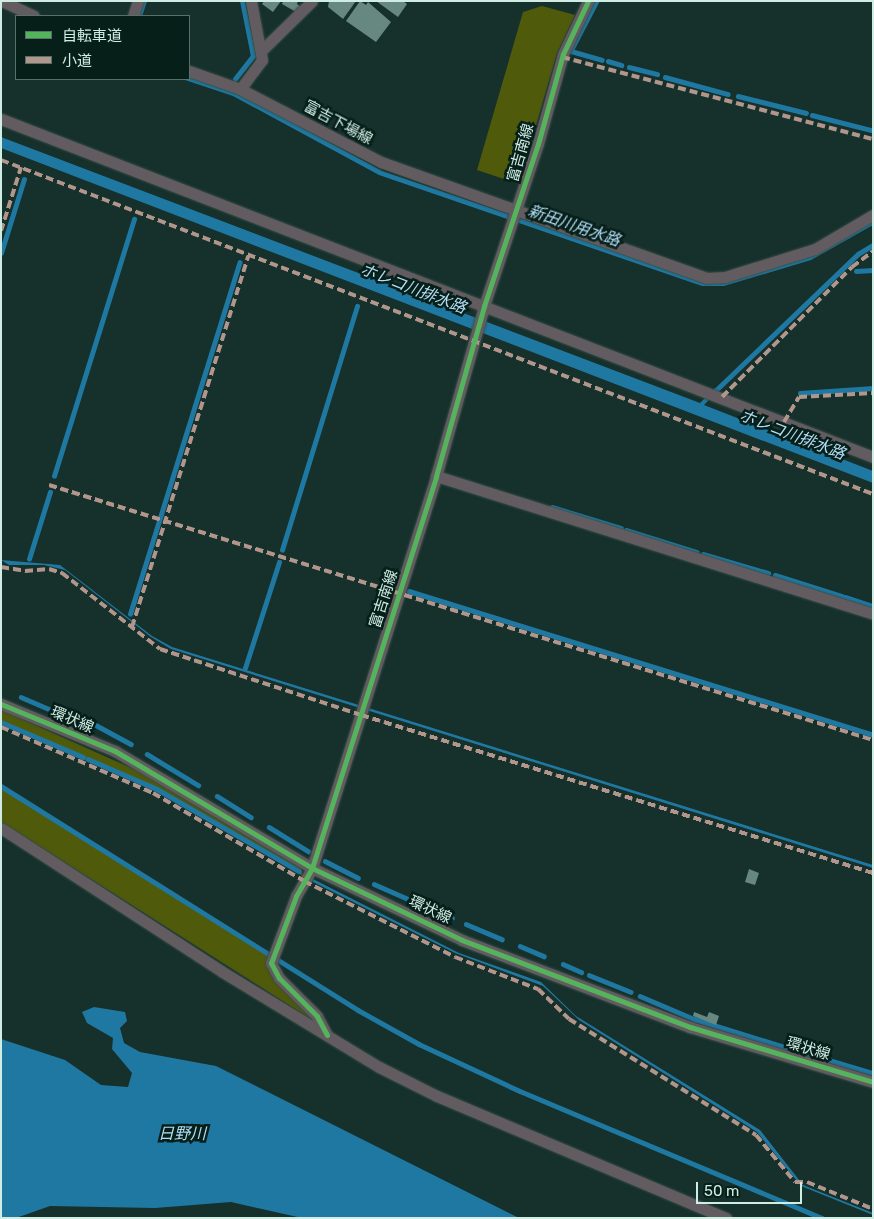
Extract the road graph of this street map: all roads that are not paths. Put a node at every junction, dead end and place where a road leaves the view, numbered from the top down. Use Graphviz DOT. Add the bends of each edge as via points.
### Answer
graph roads {
  1 [pos="2,1"];
  2 [pos="138,1"];
  3 [pos="251,1"];
  4 [pos="312,1"];
  5 [pos="588,1"];
  6 [pos="32,15"];
  7 [pos="133,15"];
  8 [pos="261,51"];
  9 [pos="190,71"];
  10 [pos="240,89"];
  11 [pos="1,119"];
  12 [pos="516,210"];
  13 [pos="873,215"];
  14 [pos="483,310"];
  15 [pos="873,457"];
  16 [pos="436,476"];
  17 [pos="873,614"];
  18 [pos="1,704"];
  19 [pos="1,828"];
  20 [pos="312,868"];
  21 [pos="327,1035"];
  22 [pos="873,1082"];
  23 [pos="726,1218"];
  1 -- 6 [label="street"];
  2 -- 7 [label="street"];
  3 -- 8 [label="street"];
  4 -- 8 [label="street"];
  5 -- 12 [label="street, 富吉南線" via="563,54"];
  8 -- 10 [label="street" via="262,60"];
  9 -- 10 [label="street, 富吉下場線"];
  10 -- 12 [label="street, 富吉下場線" via="381,162"];
  11 -- 14 [label="street"];
  12 -- 13 [label="street, 富吉下場線" via="706,278 725,278 815,248"];
  12 -- 14 [label="street, 富吉南線"];
  14 -- 15 [label="street"];
  14 -- 16 [label="street, 富吉南線"];
  16 -- 17 [label="street"];
  16 -- 20 [label="street, 富吉南線"];
  18 -- 20 [label="street, 環状線" via="115,751"];
  19 -- 21 [label="street" via="221,971"];
  20 -- 21 [label="street, 富吉南線" via="296,896 271,963 279,978 317,1016"];
  20 -- 22 [label="street, 環状線" via="462,940 690,1026"];
  21 -- 23 [label="street" via="379,1067 437,1096"];
}
